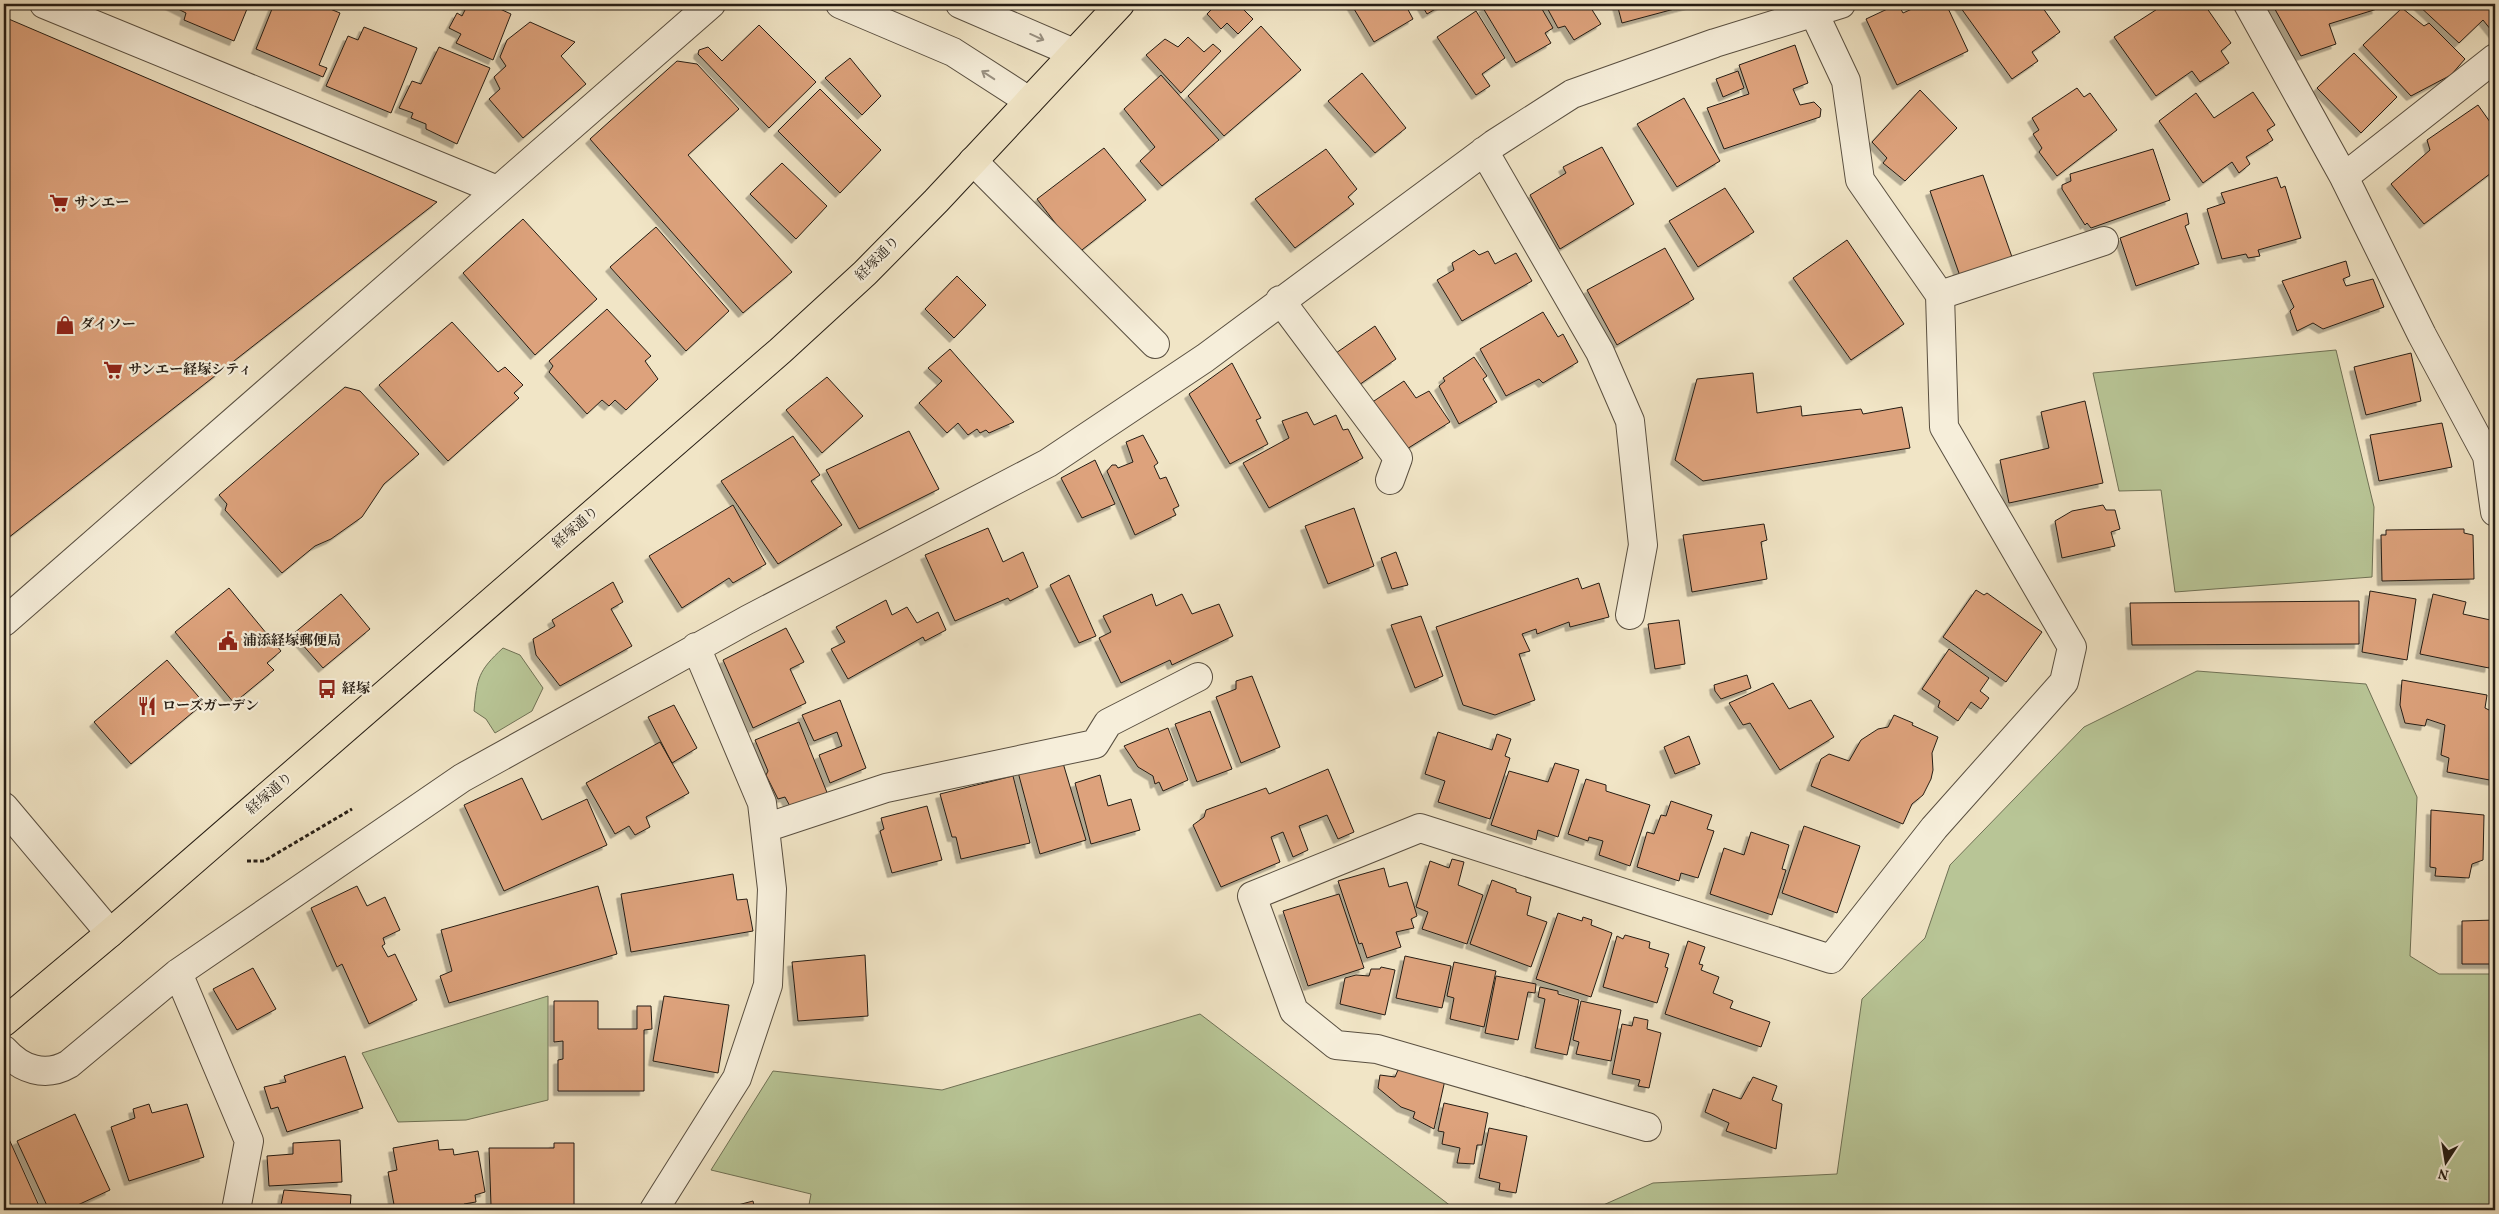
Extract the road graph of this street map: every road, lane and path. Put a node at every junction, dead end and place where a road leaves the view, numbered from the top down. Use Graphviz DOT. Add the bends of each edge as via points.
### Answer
graph roads {
  1 [pos="44,4"];
  2 [pos="711,4"];
  3 [pos="840,4"];
  4 [pos="960,4"];
  5 [pos="1120,4"];
  6 [pos="1841,4"];
  7 [pos="2248,4"];
  8 [pos="1813,11"];
  9 [pos="1074,53"];
  10 [pos="2495,58"];
  11 [pos="1029,101"];
  12 [pos="1484,151"];
  13 [pos="973,160"];
  14 [pos="2344,177"];
  15 [pos="497,190"];
  16 [pos="2104,241"];
  17 [pos="1940,295"];
  18 [pos="1280,300"];
  19 [pos="1155,344"];
  20 [pos="1390,480"];
  21 [pos="2495,512"];
  22 [pos="1630,615"];
  23 [pos="4,622"];
  24 [pos="696,647"];
  25 [pos="1198,677"];
  26 [pos="4,807"];
  27 [pos="765,828"];
  28 [pos="110,933"];
  29 [pos="178,973"];
  30 [pos="4,1022"];
  31 [pos="4,1050"];
  32 [pos="1647,1127"];
  33 [pos="236,1210"];
  34 [pos="654,1210"];
  1 -- 15 [label="street"];
  2 -- 15 [label="street"];
  11 -- 3 [label="street, one-way" via="953,52"];
  4 -- 9 [label="street, one-way"];
  5 -- 9 [label="main road, 経塚通り"];
  6 -- 8 [label="street"];
  7 -- 14 [label="street"];
  8 -- 12 [label="street" via="1572,94"];
  8 -- 17 [label="street" via="1846,82 1860,180"];
  9 -- 11 [label="main road, 経塚通り"];
  10 -- 14 [label="street"];
  11 -- 13 [label="main road, 経塚通り"];
  12 -- 18 [label="street"];
  12 -- 22 [label="street" via="1600,352 1630,421 1643,545"];
  13 -- 19 [label="street"];
  13 -- 28 [label="main road, 経塚通り" via="865,273 780,351"];
  14 -- 21 [label="street" via="2487,456"];
  15 -- 23 [label="street"];
  16 -- 17 [label="street"];
  17 -- 32 [label="street" via="1944,427 2072,647 2064,682 1934,828 1831,959 1420,828 1252,896 1294,1011 1336,1045 1377,1049"];
  18 -- 20 [label="street" via="1398,458"];
  18 -- 24 [label="street" via="1205,358 1048,463"];
  24 -- 27 [label="street" via="762,803"];
  24 -- 29 [label="street" via="462,778"];
  25 -- 27 [label="street" via="1108,723 1095,744 886,788"];
  26 -- 28 [label="street"];
  27 -- 34 [label="street" via="772,889 768,985 737,1078"];
  28 -- 30 [label="main road, 経塚通り"];
  29 -- 31 [label="street" via="62,1069 38,1071 14,1061"];
  29 -- 33 [label="street" via="249,1141"];
}
